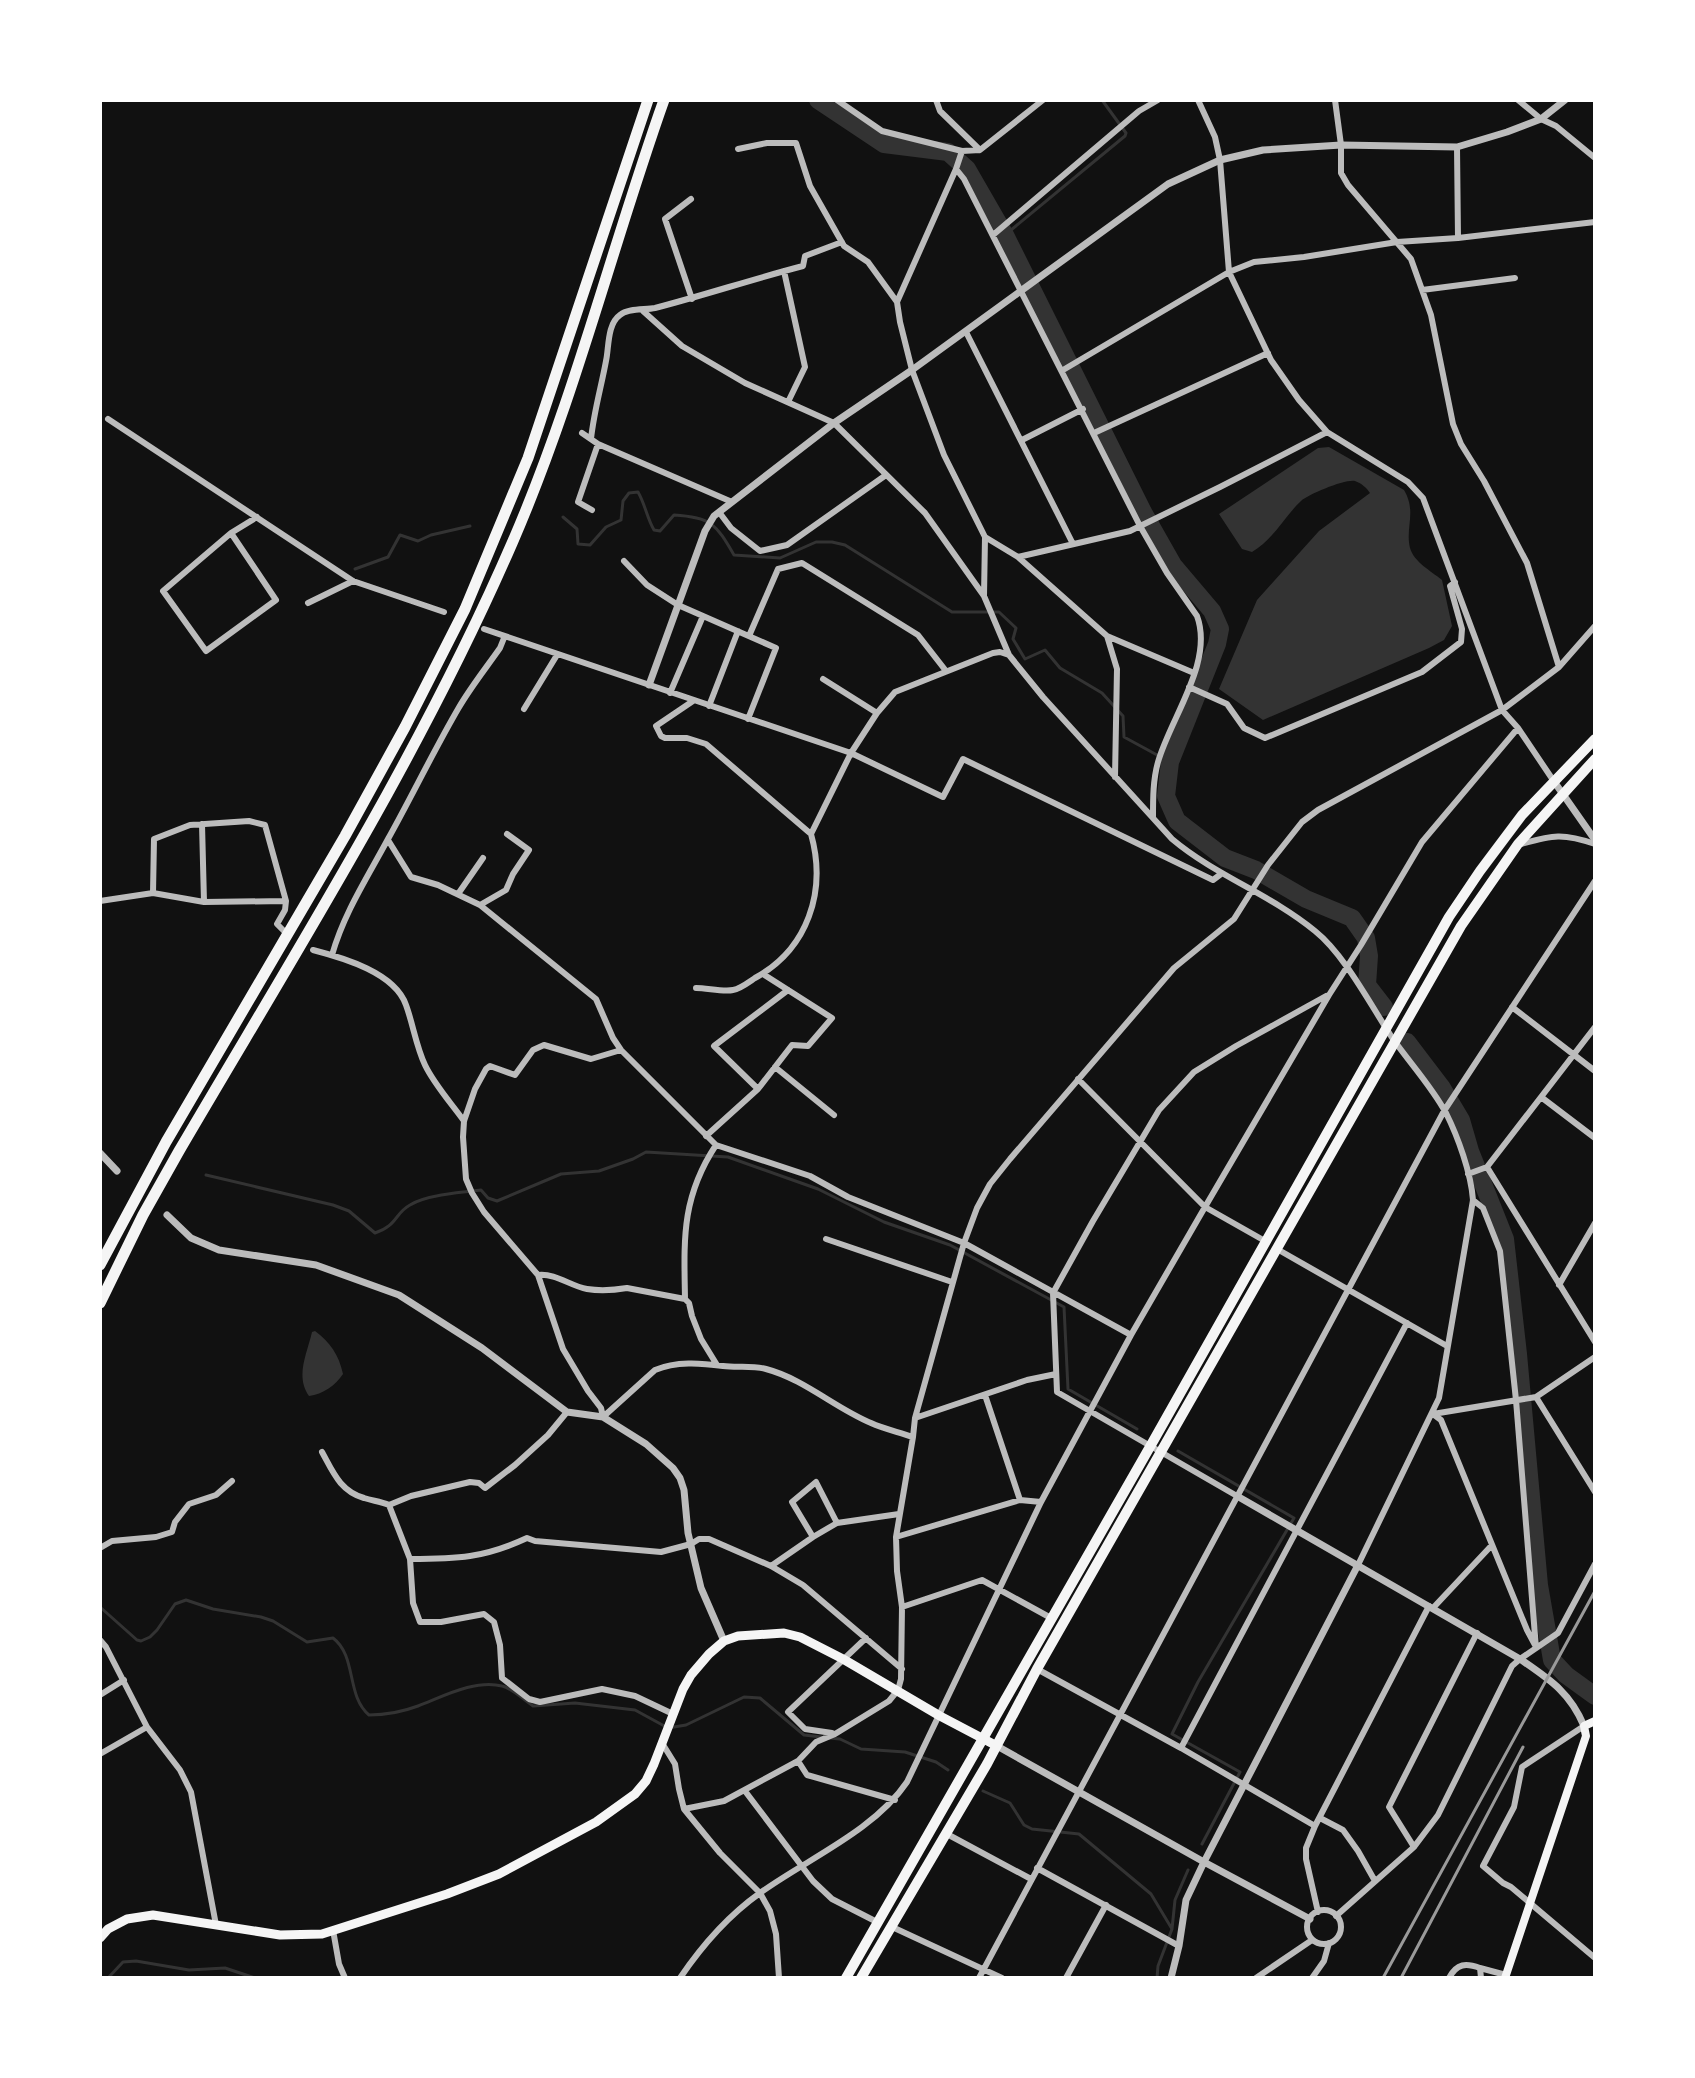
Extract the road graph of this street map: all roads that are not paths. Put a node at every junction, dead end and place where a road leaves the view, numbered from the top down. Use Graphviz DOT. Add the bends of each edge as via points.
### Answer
graph roads {
  1 [pos="648,100"];
  2 [pos="664,100"];
  3 [pos="837,100"];
  4 [pos="936,100"];
  5 [pos="1043,100"];
  6 [pos="1158,100"];
  7 [pos="1198,100"];
  8 [pos="1335,100"];
  9 [pos="1518,100"];
  10 [pos="1565,100"];
  11 [pos="1541,119"];
  12 [pos="1341,145"];
  13 [pos="1457,147"];
  14 [pos="738,149"];
  15 [pos="980,150"];
  16 [pos="962,151"];
  17 [pos="1595,158"];
  18 [pos="1220,160"];
  19 [pos="956,169"];
  20 [pos="691,199"];
  21 [pos="1595,222"];
  22 [pos="993,235"];
  23 [pos="1458,238"];
  24 [pos="842,242"];
  25 [pos="1397,242"];
  26 [pos="784,271"];
  27 [pos="1229,272"];
  28 [pos="1515,278"];
  29 [pos="1021,290"];
  30 [pos="1422,290"];
  31 [pos="692,299"];
  32 [pos="897,302"];
  33 [pos="643,311"];
  34 [pos="966,332"];
  35 [pos="1268,353"];
  36 [pos="912,370"];
  37 [pos="1063,370"];
  38 [pos="788,402"];
  39 [pos="1083,409"];
  40 [pos="108,419"];
  41 [pos="834,423"];
  42 [pos="1327,432"];
  43 [pos="582,433"];
  44 [pos="1094,433"];
  45 [pos="1022,440"];
  46 [pos="594,442"];
  47 [pos="886,475"];
  48 [pos="732,502"];
  49 [pos="592,510"];
  50 [pos="716,514"];
  51 [pos="257,517"];
  52 [pos="1140,526"];
  53 [pos="231,533"];
  54 [pos="985,537"];
  55 [pos="1073,544"];
  56 [pos="1018,557"];
  57 [pos="624,561"];
  58 [pos="353,581"];
  59 [pos="1455,582"];
  60 [pos="984,596"];
  61 [pos="308,603"];
  62 [pos="678,605"];
  63 [pos="444,612"];
  64 [pos="703,616"];
  65 [pos="1595,626"];
  66 [pos="484,629"];
  67 [pos="738,631"];
  68 [pos="749,636"];
  69 [pos="1107,636"];
  70 [pos="504,638"];
  71 [pos="557,655"];
  72 [pos="1009,655"];
  73 [pos="1559,667"];
  74 [pos="946,671"];
  75 [pos="1194,673"];
  76 [pos="823,679"];
  77 [pos="649,685"];
  78 [pos="1189,687"];
  79 [pos="670,693"];
  80 [pos="693,701"];
  81 [pos="709,706"];
  82 [pos="524,709"];
  83 [pos="1502,710"];
  84 [pos="877,713"];
  85 [pos="748,719"];
  86 [pos="1518,728"];
  87 [pos="1595,739"];
  88 [pos="851,753"];
  89 [pos="1595,759"];
  90 [pos="1115,777"];
  91 [pos="1553,780"];
  92 [pos="1563,792"];
  93 [pos="1153,817"];
  94 [pos="202,824"];
  95 [pos="507,834"];
  96 [pos="811,834"];
  97 [pos="388,840"];
  98 [pos="1595,842"];
  99 [pos="1518,844"];
  100 [pos="483,858"];
  101 [pos="1221,874"];
  102 [pos="1595,881"];
  103 [pos="1252,889"];
  104 [pos="153,893"];
  105 [pos="458,894"];
  106 [pos="100,901"];
  107 [pos="286,901"];
  108 [pos="204,902"];
  109 [pos="480,905"];
  110 [pos="284,931"];
  111 [pos="313,950"];
  112 [pos="332,955"];
  113 [pos="1346,967"];
  114 [pos="763,974"];
  115 [pos="696,988"];
  116 [pos="788,990"];
  117 [pos="1329,995"];
  118 [pos="1512,1007"];
  119 [pos="1385,1027"];
  120 [pos="1595,1027"];
  121 [pos="1395,1041"];
  122 [pos="621,1050"];
  123 [pos="1573,1054"];
  124 [pos="775,1067"];
  125 [pos="1595,1071"];
  126 [pos="1078,1079"];
  127 [pos="758,1089"];
  128 [pos="1541,1097"];
  129 [pos="1444,1111"];
  130 [pos="834,1115"];
  131 [pos="464,1121"];
  132 [pos="706,1136"];
  133 [pos="1595,1138"];
  134 [pos="1140,1141"];
  135 [pos="714,1148"];
  136 [pos="100,1153"];
  137 [pos="1487,1167"];
  138 [pos="117,1171"];
  139 [pos="1468,1174"];
  140 [pos="1473,1200"];
  141 [pos="1205,1207"];
  142 [pos="167,1215"];
  143 [pos="1595,1223"];
  144 [pos="826,1239"];
  145 [pos="1265,1241"];
  146 [pos="964,1243"];
  147 [pos="1276,1248"];
  148 [pos="100,1265"];
  149 [pos="538,1275"];
  150 [pos="952,1282"];
  151 [pos="1559,1285"];
  152 [pos="1348,1289"];
  153 [pos="1053,1293"];
  154 [pos="685,1299"];
  155 [pos="100,1303"];
  156 [pos="1407,1323"];
  157 [pos="1131,1335"];
  158 [pos="1595,1342"];
  159 [pos="1447,1346"];
  160 [pos="1595,1357"];
  161 [pos="717,1365"];
  162 [pos="1056,1374"];
  163 [pos="985,1395"];
  164 [pos="1536,1397"];
  165 [pos="1516,1400"];
  166 [pos="567,1412"];
  167 [pos="1090,1413"];
  168 [pos="1433,1414"];
  169 [pos="603,1417"];
  170 [pos="915,1418"];
  171 [pos="913,1437"];
  172 [pos="1151,1445"];
  173 [pos="1162,1451"];
  174 [pos="322,1452"];
  175 [pos="232,1481"];
  176 [pos="1595,1492"];
  177 [pos="1237,1496"];
  178 [pos="1020,1500"];
  179 [pos="1041,1502"];
  180 [pos="389,1505"];
  181 [pos="899,1514"];
  182 [pos="837,1523"];
  183 [pos="1296,1530"];
  184 [pos="813,1537"];
  185 [pos="896,1537"];
  186 [pos="691,1544"];
  187 [pos="1492,1545"];
  188 [pos="100,1548"];
  189 [pos="410,1559"];
  190 [pos="1595,1564"];
  191 [pos="1358,1565"];
  192 [pos="771,1566"];
  193 [pos="1000,1589"];
  194 [pos="902,1607"];
  195 [pos="1431,1607"];
  196 [pos="1051,1618"];
  197 [pos="1477,1633"];
  198 [pos="866,1638"];
  199 [pos="100,1640"];
  200 [pos="724,1641"];
  201 [pos="1536,1648"];
  202 [pos="843,1659"];
  203 [pos="1520,1659"];
  204 [pos="902,1669"];
  205 [pos="1037,1669"];
  206 [pos="124,1680"];
  207 [pos="898,1690"];
  208 [pos="100,1695"];
  209 [pos="1121,1714"];
  210 [pos="672,1716"];
  211 [pos="940,1716"];
  212 [pos="1595,1721"];
  213 [pos="1584,1726"];
  214 [pos="147,1727"];
  215 [pos="835,1734"];
  216 [pos="664,1739"];
  217 [pos="984,1739"];
  218 [pos="997,1746"];
  219 [pos="1181,1748"];
  220 [pos="100,1754"];
  221 [pos="798,1761"];
  222 [pos="1244,1785"];
  223 [pos="745,1791"];
  224 [pos="1080,1791"];
  225 [pos="895,1800"];
  226 [pos="684,1809"];
  227 [pos="1320,1818"];
  228 [pos="1315,1826"];
  229 [pos="947,1834"];
  230 [pos="1414,1847"];
  231 [pos="1204,1862"];
  232 [pos="803,1867"];
  233 [pos="1037,1868"];
  234 [pos="1031,1879"];
  235 [pos="1375,1881"];
  236 [pos="760,1893"];
  237 [pos="1531,1903"];
  238 [pos="1106,1905"];
  239 [pos="1318,1912"];
  240 [pos="1336,1916"];
  241 [pos="1310,1919"];
  242 [pos="877,1922"];
  243 [pos="216,1925"];
  244 [pos="890,1926"];
  245 [pos="333,1930"];
  246 [pos="100,1938"];
  247 [pos="1312,1940"];
  248 [pos="1329,1943"];
  249 [pos="1179,1946"];
  250 [pos="1595,1958"];
  251 [pos="1480,1968"];
  252 [pos="984,1969"];
  253 [pos="778,1976"];
  254 [pos="1505,1976"];
  255 [pos="345,1978"];
  256 [pos="680,1978"];
  257 [pos="846,1978"];
  258 [pos="861,1978"];
  259 [pos="979,1978"];
  260 [pos="1002,1978"];
  261 [pos="1066,1978"];
  262 [pos="1171,1978"];
  263 [pos="1256,1978"];
  264 [pos="1312,1978"];
  265 [pos="1449,1978"];
  266 [pos="1481,1978"];
  1 -- 148 [label="highway" via="528,458 465,609 405,727"];
  2 -- 155 [label="highway" via="544,465 479,615 420,736 179,1151"];
  3 -- 16 [label="street" via="882,131"];
  4 -- 15 [label="street" via="940,111"];
  5 -- 15 [label="street"];
  6 -- 22 [label="street"];
  7 -- 18 [label="street"];
  8 -- 12 [label="street"];
  9 -- 11 [label="street"];
  10 -- 11 [label="street"];
  11 -- 13 [label="street"];
  11 -- 17 [label="street"];
  12 -- 13 [label="street"];
  12 -- 18 [label="street" via="1263,150"];
  12 -- 25 [label="street" via="1341,173"];
  13 -- 23 [label="street"];
  14 -- 24 [label="street" via="796,143 810,186"];
  15 -- 16 [label="street"];
  16 -- 19 [label="street"];
  18 -- 27 [label="street"];
  18 -- 29 [label="street" via="1155,192"];
  19 -- 22 [label="street"];
  19 -- 32 [label="street"];
  20 -- 31 [label="street" via="665,219"];
  21 -- 23 [label="street"];
  22 -- 29 [label="street"];
  23 -- 25 [label="street"];
  24 -- 26 [label="street" via="805,256 803,266"];
  24 -- 32 [label="street" via="868,262"];
  25 -- 27 [label="street" via="1254,262"];
  25 -- 30 [label="street" via="1411,259"];
  26 -- 31 [label="street"];
  26 -- 38 [label="street" via="805,367"];
  27 -- 35 [label="street"];
  27 -- 37 [label="street"];
  28 -- 30 [label="street"];
  29 -- 34 [label="street"];
  29 -- 37 [label="street"];
  30 -- 73 [label="street" via="1453,424 1527,563"];
  31 -- 33 [label="street"];
  32 -- 36 [label="street"];
  33 -- 38 [label="street" via="682,346"];
  33 -- 46 [label="street" via="620,314 615,321 598,393"];
  34 -- 36 [label="street"];
  34 -- 45 [label="street"];
  35 -- 42 [label="street"];
  35 -- 44 [label="street"];
  36 -- 41 [label="street"];
  36 -- 54 [label="street" via="944,455"];
  37 -- 39 [label="street"];
  38 -- 41 [label="street"];
  39 -- 44 [label="street"];
  39 -- 45 [label="street"];
  40 -- 51 [label="street"];
  41 -- 47 [label="street"];
  41 -- 48 [label="street"];
  42 -- 52 [label="street"];
  42 -- 59 [label="street" via="1408,482 1423,498"];
  43 -- 46 [label="street"];
  44 -- 52 [label="street"];
  45 -- 55 [label="street"];
  46 -- 48 [label="street"];
  46 -- 49 [label="street" via="578,502"];
  47 -- 50 [label="street" via="787,545 760,551"];
  47 -- 60 [label="street" via="925,513"];
  48 -- 50 [label="street"];
  50 -- 62 [label="street"];
  51 -- 53 [label="street"];
  51 -- 58 [label="street"];
  52 -- 55 [label="street"];
  52 -- 75 [label="street" via="1200,624"];
  53 -- 53 [label="street" via="163,591 206,651 276,600"];
  54 -- 56 [label="street"];
  54 -- 60 [label="street"];
  55 -- 56 [label="street"];
  56 -- 69 [label="street"];
  57 -- 62 [label="street" via="647,585"];
  58 -- 61 [label="street"];
  58 -- 63 [label="street"];
  59 -- 78 [label="street" via="1450,586 1461,642 1422,672 1265,738 1244,728 1227,704"];
  59 -- 83 [label="street"];
  60 -- 72 [label="street"];
  62 -- 64 [label="street"];
  62 -- 77 [label="street"];
  64 -- 67 [label="street"];
  64 -- 79 [label="street"];
  65 -- 73 [label="street"];
  66 -- 70 [label="street"];
  67 -- 68 [label="street"];
  67 -- 81 [label="street"];
  68 -- 74 [label="street" via="778,569 802,563 918,635"];
  68 -- 85 [label="street" via="776,648"];
  69 -- 75 [label="street"];
  69 -- 90 [label="street" via="1117,669"];
  70 -- 71 [label="street"];
  70 -- 97 [label="street" via="459,707"];
  71 -- 77 [label="street"];
  71 -- 82 [label="street"];
  72 -- 74 [label="street" via="993,653"];
  72 -- 90 [label="street"];
  73 -- 83 [label="street"];
  74 -- 84 [label="street" via="895,692"];
  75 -- 78 [label="street"];
  76 -- 84 [label="street"];
  77 -- 79 [label="street"];
  78 -- 93 [label="street" via="1158,761"];
  79 -- 80 [label="street"];
  80 -- 81 [label="street"];
  80 -- 96 [label="street" via="656,726 661,736 706,744"];
  81 -- 85 [label="street"];
  83 -- 86 [label="street"];
  83 -- 103 [label="street" via="1318,810 1302,822"];
  84 -- 88 [label="street"];
  85 -- 88 [label="street"];
  86 -- 91 [label="street"];
  86 -- 113 [label="street" via="1422,842"];
  87 -- 91 [label="highway"];
  88 -- 96 [label="street"];
  88 -- 101 [label="street" via="943,797 963,759 1213,880"];
  89 -- 92 [label="highway"];
  90 -- 93 [label="street"];
  91 -- 92 [label="street"];
  91 -- 119 [label="highway" via="1456,905"];
  92 -- 98 [label="street"];
  92 -- 99 [label="highway"];
  93 -- 101 [label="street" via="1192,856"];
  94 -- 104 [label="street" via="154,839"];
  94 -- 107 [label="street" via="265,825"];
  94 -- 108 [label="street"];
  95 -- 109 [label="street" via="529,850 506,890"];
  96 -- 114 [label="street" via="816,894 805,927 789,952"];
  97 -- 105 [label="street" via="411,877"];
  97 -- 112 [label="street" via="362,882"];
  98 -- 99 [label="street" via="1562,835"];
  99 -- 121 [label="highway" via="1461,926"];
  100 -- 105 [label="street"];
  101 -- 103 [label="street"];
  102 -- 118 [label="street"];
  103 -- 113 [label="street" via="1318,933"];
  103 -- 126 [label="street" via="1234,919 1174,968"];
  104 -- 106 [label="street"];
  104 -- 108 [label="street"];
  105 -- 109 [label="street"];
  107 -- 108 [label="street"];
  107 -- 110 [label="street" via="277,924"];
  109 -- 122 [label="street" via="596,999"];
  111 -- 112 [label="street"];
  112 -- 131 [label="street" via="376,973 401,992 424,1064"];
  113 -- 117 [label="street"];
  113 -- 119 [label="street"];
  114 -- 115 [label="street" via="734,990"];
  114 -- 116 [label="street"];
  116 -- 124 [label="street" via="832,1018 808,1046 792,1045"];
  116 -- 127 [label="street" via="714,1046"];
  117 -- 134 [label="street" via="1194,1072 1159,1110"];
  117 -- 141 [label="street"];
  118 -- 123 [label="street"];
  118 -- 129 [label="street"];
  119 -- 121 [label="street"];
  119 -- 145 [label="highway"];
  120 -- 123 [label="street"];
  121 -- 129 [label="street"];
  121 -- 147 [label="highway"];
  122 -- 131 [label="street" via="591,1059 544,1045 533,1050 515,1075 490,1066"];
  122 -- 132 [label="street"];
  123 -- 125 [label="street"];
  123 -- 128 [label="street"];
  124 -- 127 [label="street"];
  124 -- 130 [label="street"];
  126 -- 134 [label="street"];
  126 -- 146 [label="street" via="990,1184"];
  127 -- 132 [label="street"];
  128 -- 133 [label="street"];
  128 -- 137 [label="street"];
  129 -- 139 [label="street"];
  129 -- 152 [label="street"];
  131 -- 149 [label="street" via="466,1179 472,1193"];
  132 -- 135 [label="street"];
  134 -- 141 [label="street"];
  134 -- 153 [label="street"];
  135 -- 146 [label="street" via="810,1176 848,1197"];
  135 -- 154 [label="street" via="685,1221"];
  136 -- 138 [label="street"];
  137 -- 139 [label="street"];
  137 -- 151 [label="street"];
  139 -- 140 [label="street"];
  140 -- 159 [label="street"];
  140 -- 165 [label="street" via="1483,1208 1500,1251"];
  141 -- 145 [label="street"];
  141 -- 157 [label="street"];
  142 -- 166 [label="street" via="191,1238 219,1250 316,1265 399,1295"];
  143 -- 151 [label="street"];
  144 -- 150 [label="street"];
  145 -- 172 [label="highway"];
  146 -- 150 [label="street"];
  146 -- 153 [label="street"];
  147 -- 152 [label="street"];
  147 -- 173 [label="highway"];
  149 -- 154 [label="street" via="586,1289 627,1288"];
  149 -- 169 [label="street" via="567,1358"];
  150 -- 170 [label="street"];
  151 -- 158 [label="street"];
  152 -- 156 [label="street"];
  152 -- 177 [label="street"];
  153 -- 157 [label="street"];
  153 -- 162 [label="street"];
  154 -- 161 [label="street"];
  156 -- 159 [label="street"];
  156 -- 183 [label="street"];
  157 -- 167 [label="street"];
  159 -- 168 [label="street"];
  160 -- 164 [label="street"];
  161 -- 169 [label="street" via="655,1370"];
  161 -- 171 [label="street" via="765,1368 870,1423"];
  162 -- 163 [label="street"];
  162 -- 167 [label="street" via="1057,1392"];
  163 -- 170 [label="street"];
  163 -- 178 [label="street"];
  164 -- 165 [label="street"];
  164 -- 176 [label="street"];
  165 -- 168 [label="street"];
  165 -- 201 [label="street"];
  166 -- 169 [label="street"];
  166 -- 180 [label="street" via="485,1488 470,1482"];
  167 -- 172 [label="street"];
  167 -- 179 [label="street"];
  168 -- 187 [label="street" via="1441,1420"];
  168 -- 191 [label="street"];
  169 -- 186 [label="street" via="646,1444 680,1478"];
  170 -- 171 [label="street"];
  171 -- 181 [label="street"];
  172 -- 173 [label="street"];
  172 -- 196 [label="highway"];
  173 -- 177 [label="street"];
  173 -- 205 [label="highway"];
  174 -- 180 [label="street" via="345,1490"];
  175 -- 188 [label="street" via="216,1495 189,1504 172,1532 112,1541"];
  177 -- 183 [label="street"];
  177 -- 209 [label="street"];
  178 -- 179 [label="street"];
  178 -- 185 [label="street"];
  179 -- 193 [label="street"];
  180 -- 189 [label="street"];
  181 -- 182 [label="street"];
  181 -- 185 [label="street"];
  182 -- 184 [label="street"];
  182 -- 184 [label="street" via="816,1482 792,1502"];
  183 -- 191 [label="street"];
  183 -- 219 [label="street"];
  184 -- 192 [label="street"];
  185 -- 194 [label="street"];
  186 -- 189 [label="street" via="661,1552 527,1538 474,1556"];
  186 -- 192 [label="street" via="709,1539"];
  186 -- 200 [label="street" via="701,1588"];
  187 -- 195 [label="street"];
  187 -- 201 [label="street"];
  189 -- 210 [label="street" via="420,1622 484,1614 494,1622 502,1678 529,1699 540,1702 602,1689 635,1696"];
  190 -- 201 [label="street" via="1558,1633"];
  191 -- 195 [label="street"];
  191 -- 222 [label="street"];
  192 -- 198 [label="street" via="803,1585"];
  193 -- 194 [label="street" via="982,1580"];
  193 -- 196 [label="street"];
  193 -- 211 [label="street"];
  194 -- 204 [label="street"];
  195 -- 197 [label="street"];
  195 -- 227 [label="street"];
  196 -- 217 [label="highway"];
  197 -- 203 [label="street"];
  197 -- 230 [label="street" via="1389,1807"];
  198 -- 202 [label="street"];
  198 -- 204 [label="street"];
  199 -- 206 [label="street"];
  200 -- 202 [label="main road" via="784,1633"];
  200 -- 210 [label="main road" via="691,1675"];
  201 -- 203 [label="street"];
  202 -- 207 [label="main road"];
  202 -- 215 [label="street" via="788,1712 805,1729"];
  203 -- 213 [label="street" via="1565,1694"];
  203 -- 230 [label="street" via="1438,1815"];
  204 -- 207 [label="street"];
  205 -- 209 [label="street"];
  205 -- 218 [label="highway"];
  206 -- 208 [label="street"];
  206 -- 214 [label="street"];
  207 -- 211 [label="main road"];
  207 -- 215 [label="street"];
  209 -- 219 [label="street"];
  209 -- 224 [label="street"];
  210 -- 216 [label="main road"];
  211 -- 217 [label="main road"];
  211 -- 225 [label="street"];
  212 -- 213 [label="main road"];
  213 -- 237 [label="main road" via="1586,1736"];
  213 -- 237 [label="street" via="1522,1767 1514,1807 1483,1866"];
  214 -- 220 [label="street"];
  214 -- 243 [label="street" via="191,1792"];
  215 -- 221 [label="street" via="816,1742"];
  216 -- 226 [label="street"];
  216 -- 245 [label="main road" via="646,1781 596,1822 465,1888"];
  217 -- 218 [label="main road"];
  217 -- 242 [label="highway"];
  218 -- 224 [label="street"];
  218 -- 229 [label="highway"];
  219 -- 222 [label="street"];
  221 -- 223 [label="street"];
  221 -- 225 [label="street" via="807,1775"];
  222 -- 228 [label="street"];
  222 -- 231 [label="street"];
  223 -- 226 [label="street"];
  223 -- 232 [label="street"];
  224 -- 231 [label="street"];
  224 -- 233 [label="street"];
  225 -- 232 [label="street"];
  226 -- 236 [label="street"];
  227 -- 228 [label="street"];
  227 -- 235 [label="street" via="1343,1830"];
  228 -- 239 [label="street" via="1306,1859"];
  229 -- 234 [label="street"];
  229 -- 244 [label="highway"];
  230 -- 235 [label="street"];
  231 -- 241 [label="street"];
  231 -- 249 [label="street" via="1186,1900"];
  232 -- 236 [label="street"];
  232 -- 242 [label="street" via="832,1899"];
  233 -- 234 [label="street"];
  233 -- 238 [label="street"];
  234 -- 252 [label="street"];
  235 -- 240 [label="street"];
  236 -- 253 [label="street" via="776,1934"];
  236 -- 256 [label="street" via="730,1919"];
  237 -- 250 [label="street"];
  237 -- 254 [label="main road"];
  238 -- 249 [label="street"];
  238 -- 261 [label="street"];
  239 -- 240 [label="street"];
  239 -- 241 [label="street"];
  240 -- 248 [label="street" via="1340,1929"];
  241 -- 247 [label="street" via="1307,1930"];
  242 -- 257 [label="highway"];
  243 -- 245 [label="main road" via="280,1935"];
  243 -- 246 [label="main road" via="139,1916 118,1923"];
  244 -- 252 [label="street"];
  244 -- 258 [label="highway"];
  245 -- 255 [label="street"];
  247 -- 248 [label="street"];
  247 -- 263 [label="street"];
  248 -- 264 [label="street"];
  249 -- 262 [label="street"];
  251 -- 254 [label="street"];
  251 -- 265 [label="street" via="1462,1964"];
  251 -- 266 [label="street"];
  252 -- 259 [label="street"];
  252 -- 260 [label="street"];
}
